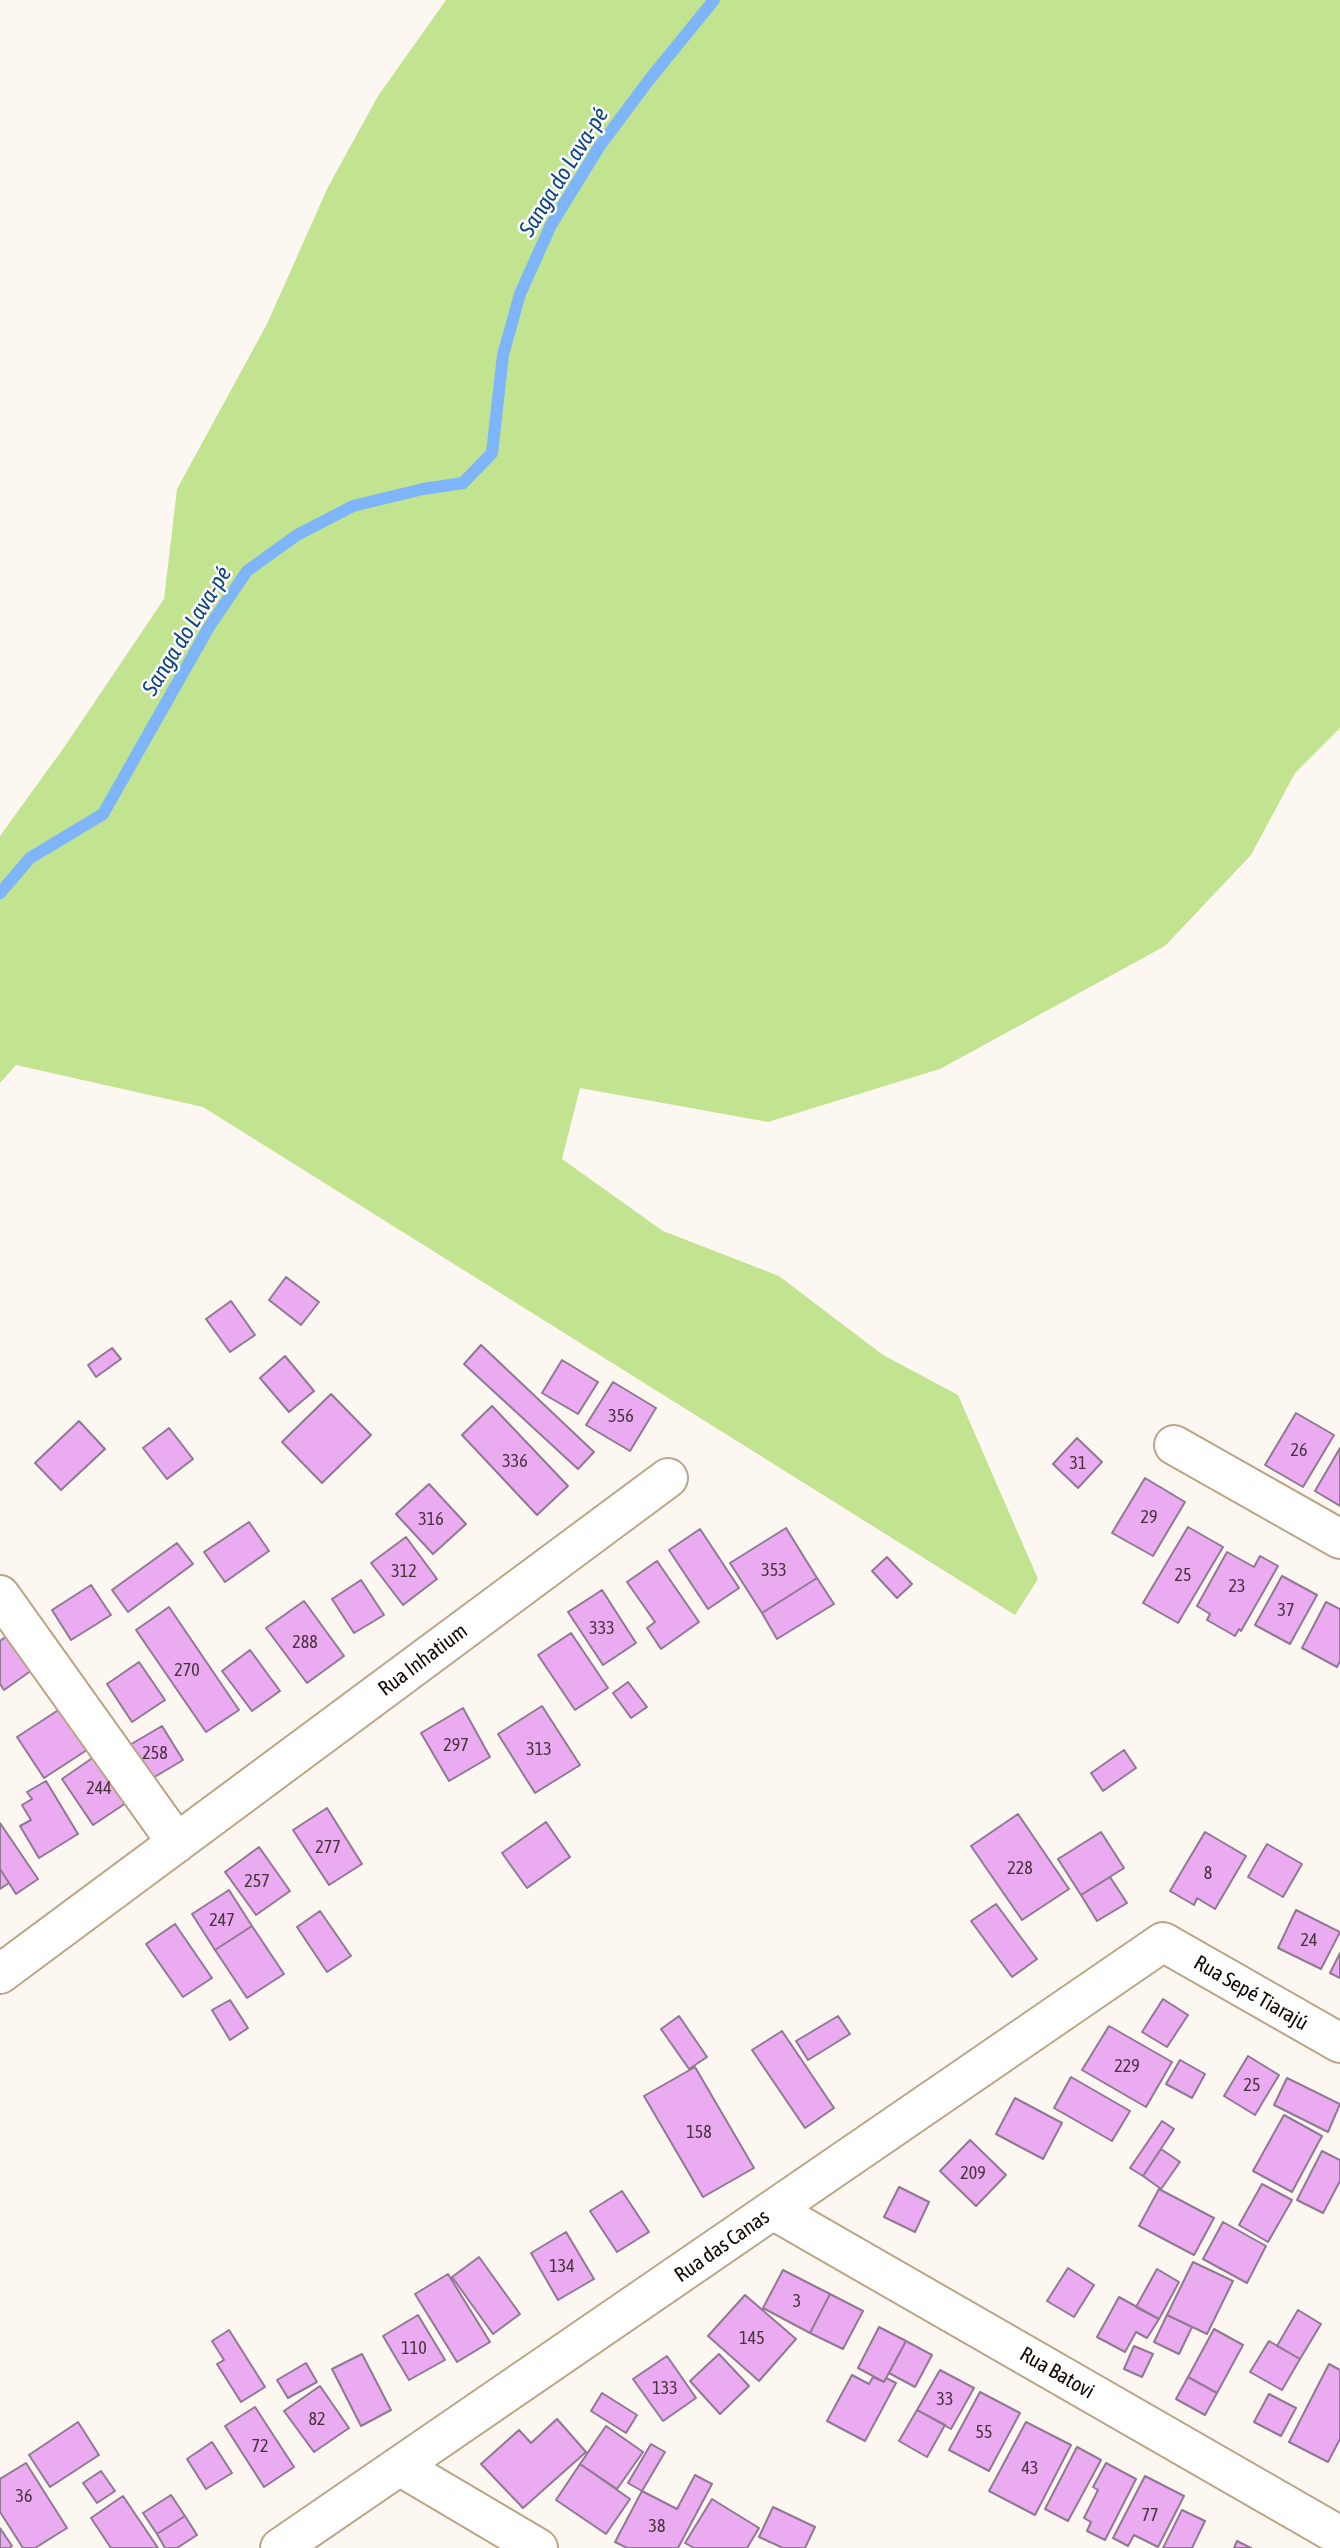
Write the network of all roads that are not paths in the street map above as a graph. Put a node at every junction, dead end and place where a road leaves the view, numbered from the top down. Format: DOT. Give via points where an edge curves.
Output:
graph roads {
  1 [pos="1174,1445"];
  2 [pos="668,1478"];
  3 [pos="1340,1539"];
  4 [pos="0,1595"];
  5 [pos="177,1843"];
  6 [pos="1163,1942"];
  7 [pos="0,1974"];
  8 [pos="1340,2043"];
  9 [pos="774,2210"];
  10 [pos="401,2467"];
  11 [pos="1340,2536"];
  12 [pos="301,2542"];
  13 [pos="538,2548"];
  1 -- 3 [label="street"];
  2 -- 5 [label="street, Rua Inhatium"];
  4 -- 5 [label="street"];
  5 -- 7 [label="street, Rua Inhatium"];
  6 -- 8 [label="street, Rua Sepé Tiarajú"];
  6 -- 9 [label="street, Rua das Canas"];
  9 -- 10 [label="street, Rua das Canas"];
  9 -- 11 [label="street, Rua Batovi"];
  10 -- 12 [label="street, Rua das Canas"];
  10 -- 13 [label="street"];
}
